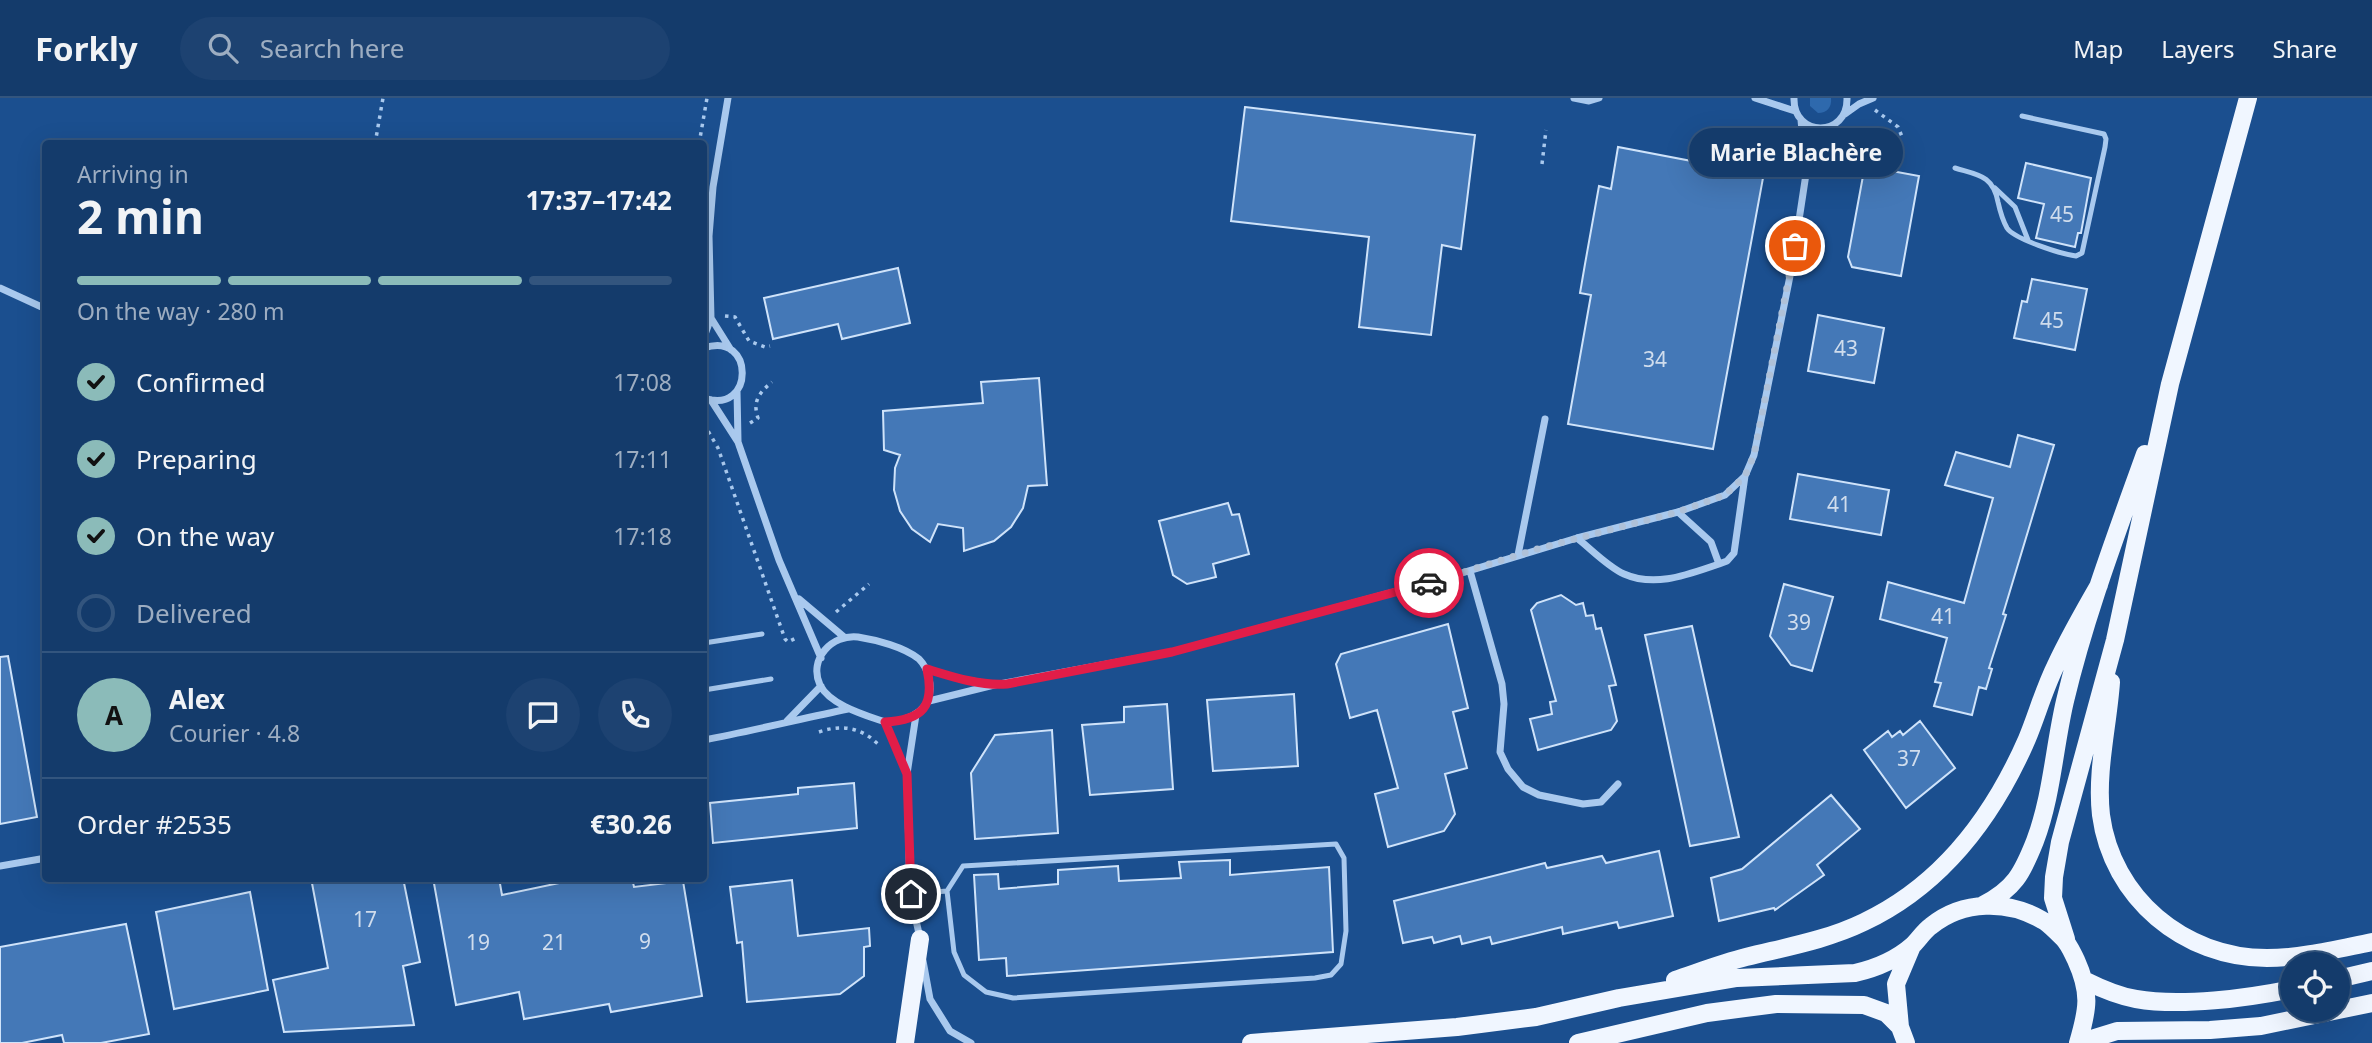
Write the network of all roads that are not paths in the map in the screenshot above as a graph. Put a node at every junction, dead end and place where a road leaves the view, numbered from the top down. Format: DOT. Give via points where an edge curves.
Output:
graph roads {
  1 [pos="728,98"];
  2 [pos="1574,98"];
  3 [pos="1599,98"];
  4 [pos="1755,98"];
  5 [pos="1794,98"];
  6 [pos="1847,98"];
  7 [pos="1873,98"];
  8 [pos="2248,98"];
  9 [pos="1795,111"];
  10 [pos="2022,116"];
  11 [pos="1842,117"];
  12 [pos="1801,120"];
  13 [pos="1832,125"];
  14 [pos="1955,168"];
  15 [pos="1806,174"];
  16 [pos="1994,188"];
  17 [pos="2029,240"];
  18 [pos="0,288"];
  19 [pos="42,307"];
  20 [pos="707,308"];
  21 [pos="710,314"];
  22 [pos="707,326"];
  23 [pos="707,347"];
  24 [pos="732,351"];
  25 [pos="2170,384"];
  26 [pos="737,391"];
  27 [pos="707,399"];
  28 [pos="1545,419"];
  29 [pos="738,442"];
  30 [pos="1745,476"];
  31 [pos="1678,512"];
  32 [pos="1577,538"];
  33 [pos="1518,555"];
  34 [pos="1719,564"];
  35 [pos="1470,571"];
  36 [pos="2099,584"];
  37 [pos="796,597"];
  38 [pos="762,634"];
  39 [pos="844,637"];
  40 [pos="2115,640"];
  41 [pos="707,643"];
  42 [pos="821,658"];
  43 [pos="927,669"];
  44 [pos="771,679"];
  45 [pos="994,685"];
  46 [pos="821,686"];
  47 [pos="707,690"];
  48 [pos="929,701"];
  49 [pos="848,709"];
  50 [pos="916,715"];
  51 [pos="786,721"];
  52 [pos="885,722"];
  53 [pos="707,739"];
  54 [pos="907,774"];
  55 [pos="1618,784"];
  56 [pos="42,859"];
  57 [pos="0,866"];
  58 [pos="947,891"];
  59 [pos="911,894"];
  60 [pos="1983,905"];
  61 [pos="920,939"];
  62 [pos="2067,942"];
  63 [pos="2372,942"];
  64 [pos="1912,946"];
  65 [pos="2372,971"];
  66 [pos="2350,976"];
  67 [pos="2086,981"];
  68 [pos="2280,991"];
  69 [pos="1619,998"];
  70 [pos="2372,1003"];
  71 [pos="1903,1035"];
  72 [pos="905,1043"];
  73 [pos="971,1043"];
  74 [pos="1251,1043"];
  75 [pos="1578,1043"];
  76 [pos="2078,1043"];
  1 -- 21 [label="street" via="712,199"];
  2 -- 3 [label="street" via="1589,102"];
  4 -- 9 [label="street"];
  5 -- 9 [label="street"];
  6 -- 11 [label="street"];
  7 -- 11 [label="street"];
  8 -- 25 [label="main road"];
  9 -- 12 [label="street"];
  10 -- 17 [label="lane" via="2099,131 2106,139 2082,253 2070,255"];
  11 -- 13 [label="street"];
  12 -- 13 [label="street" via="1812,127"];
  12 -- 15 [label="street"];
  13 -- 15 [label="street"];
  14 -- 16 [label="lane" via="1983,177"];
  15 -- 30 [label="street" via="1757,443"];
  16 -- 17 [label="lane" via="2015,206"];
  16 -- 17 [label="lane" via="2008,231"];
  18 -- 19 [label="street"];
  20 -- 21 [label="lane"];
  21 -- 22 [label="street"];
  21 -- 24 [label="street"];
  23 -- 24 [label="street" via="718,345"];
  24 -- 26 [label="street" via="743,368"];
  25 -- 36 [label="main road"];
  25 -- 40 [label="main road"];
  26 -- 27 [label="street" via="725,399"];
  26 -- 29 [label="street"];
  27 -- 29 [label="street"];
  28 -- 33 [label="street"];
  29 -- 37 [label="street"];
  30 -- 31 [label="street" via="1725,495"];
  30 -- 34 [label="street" via="1734,553"];
  31 -- 32 [label="street"];
  31 -- 34 [label="street" via="1711,542"];
  32 -- 33 [label="street"];
  32 -- 34 [label="street" via="1622,574 1642,580 1683,577"];
  33 -- 35 [label="street"];
  35 -- 45 [label="street" via="1172,652"];
  35 -- 55 [label="street" via="1502,684 1500,752 1508,769 1523,786 1539,794 1583,804 1601,802"];
  36 -- 60 [label="main road" via="2065,701 2052,781 2035,842 2014,884"];
  36 -- 69 [label="main road" via="2055,666 2027,739 1997,797 1967,843 1924,885 1863,923"];
  37 -- 39 [label="street"];
  37 -- 42 [label="street"];
  38 -- 41 [label="lane"];
  39 -- 42 [label="street" via="827,647"];
  39 -- 43 [label="street" via="904,651"];
  40 -- 62 [label="main road" via="2054,877 2053,898"];
  40 -- 63 [label="main road" via="2101,766 2101,817 2126,884 2145,908 2191,942 2238,957 2287,958"];
  42 -- 46 [label="street" via="817,670"];
  43 -- 45 [label="street"];
  43 -- 48 [label="street"];
  44 -- 47 [label="lane"];
  45 -- 48 [label="street"];
  46 -- 49 [label="street"];
  46 -- 51 [label="street"];
  48 -- 50 [label="street"];
  49 -- 51 [label="street"];
  49 -- 52 [label="street"];
  50 -- 52 [label="street"];
  50 -- 54 [label="street"];
  51 -- 53 [label="street"];
  52 -- 54 [label="street"];
  54 -- 59 [label="street"];
  56 -- 57 [label="street"];
  58 -- 58 [label="lane" via="954,952 964,975 986,992 1013,998 1331,975 1341,964 1346,931 1344,859 1336,844 963,866"];
  58 -- 59 [label="lane"];
  59 -- 61 [label="street"];
  60 -- 62 [label="main road" via="2015,907 2044,920"];
  60 -- 64 [label="main road" via="1943,918"];
  61 -- 72 [label="main road"];
  61 -- 73 [label="street" via="930,999 950,1031"];
  62 -- 67 [label="main road"];
  64 -- 69 [label="main road" via="1890,961 1855,973 1737,978"];
  64 -- 71 [label="main road" via="1896,984"];
  65 -- 66 [label="main road"];
  67 -- 68 [label="main road" via="2108,992 2164,1001 2215,1000"];
  67 -- 76 [label="main road" via="2087,1013"];
  69 -- 74 [label="main road" via="1536,1017 1457,1027"];
  70 -- 76 [label="main road" via="2261,1026 2117,1031"];
  71 -- 75 [label="main road" via="1886,1013 1864,1005 1776,1004 1707,1013"];
}
